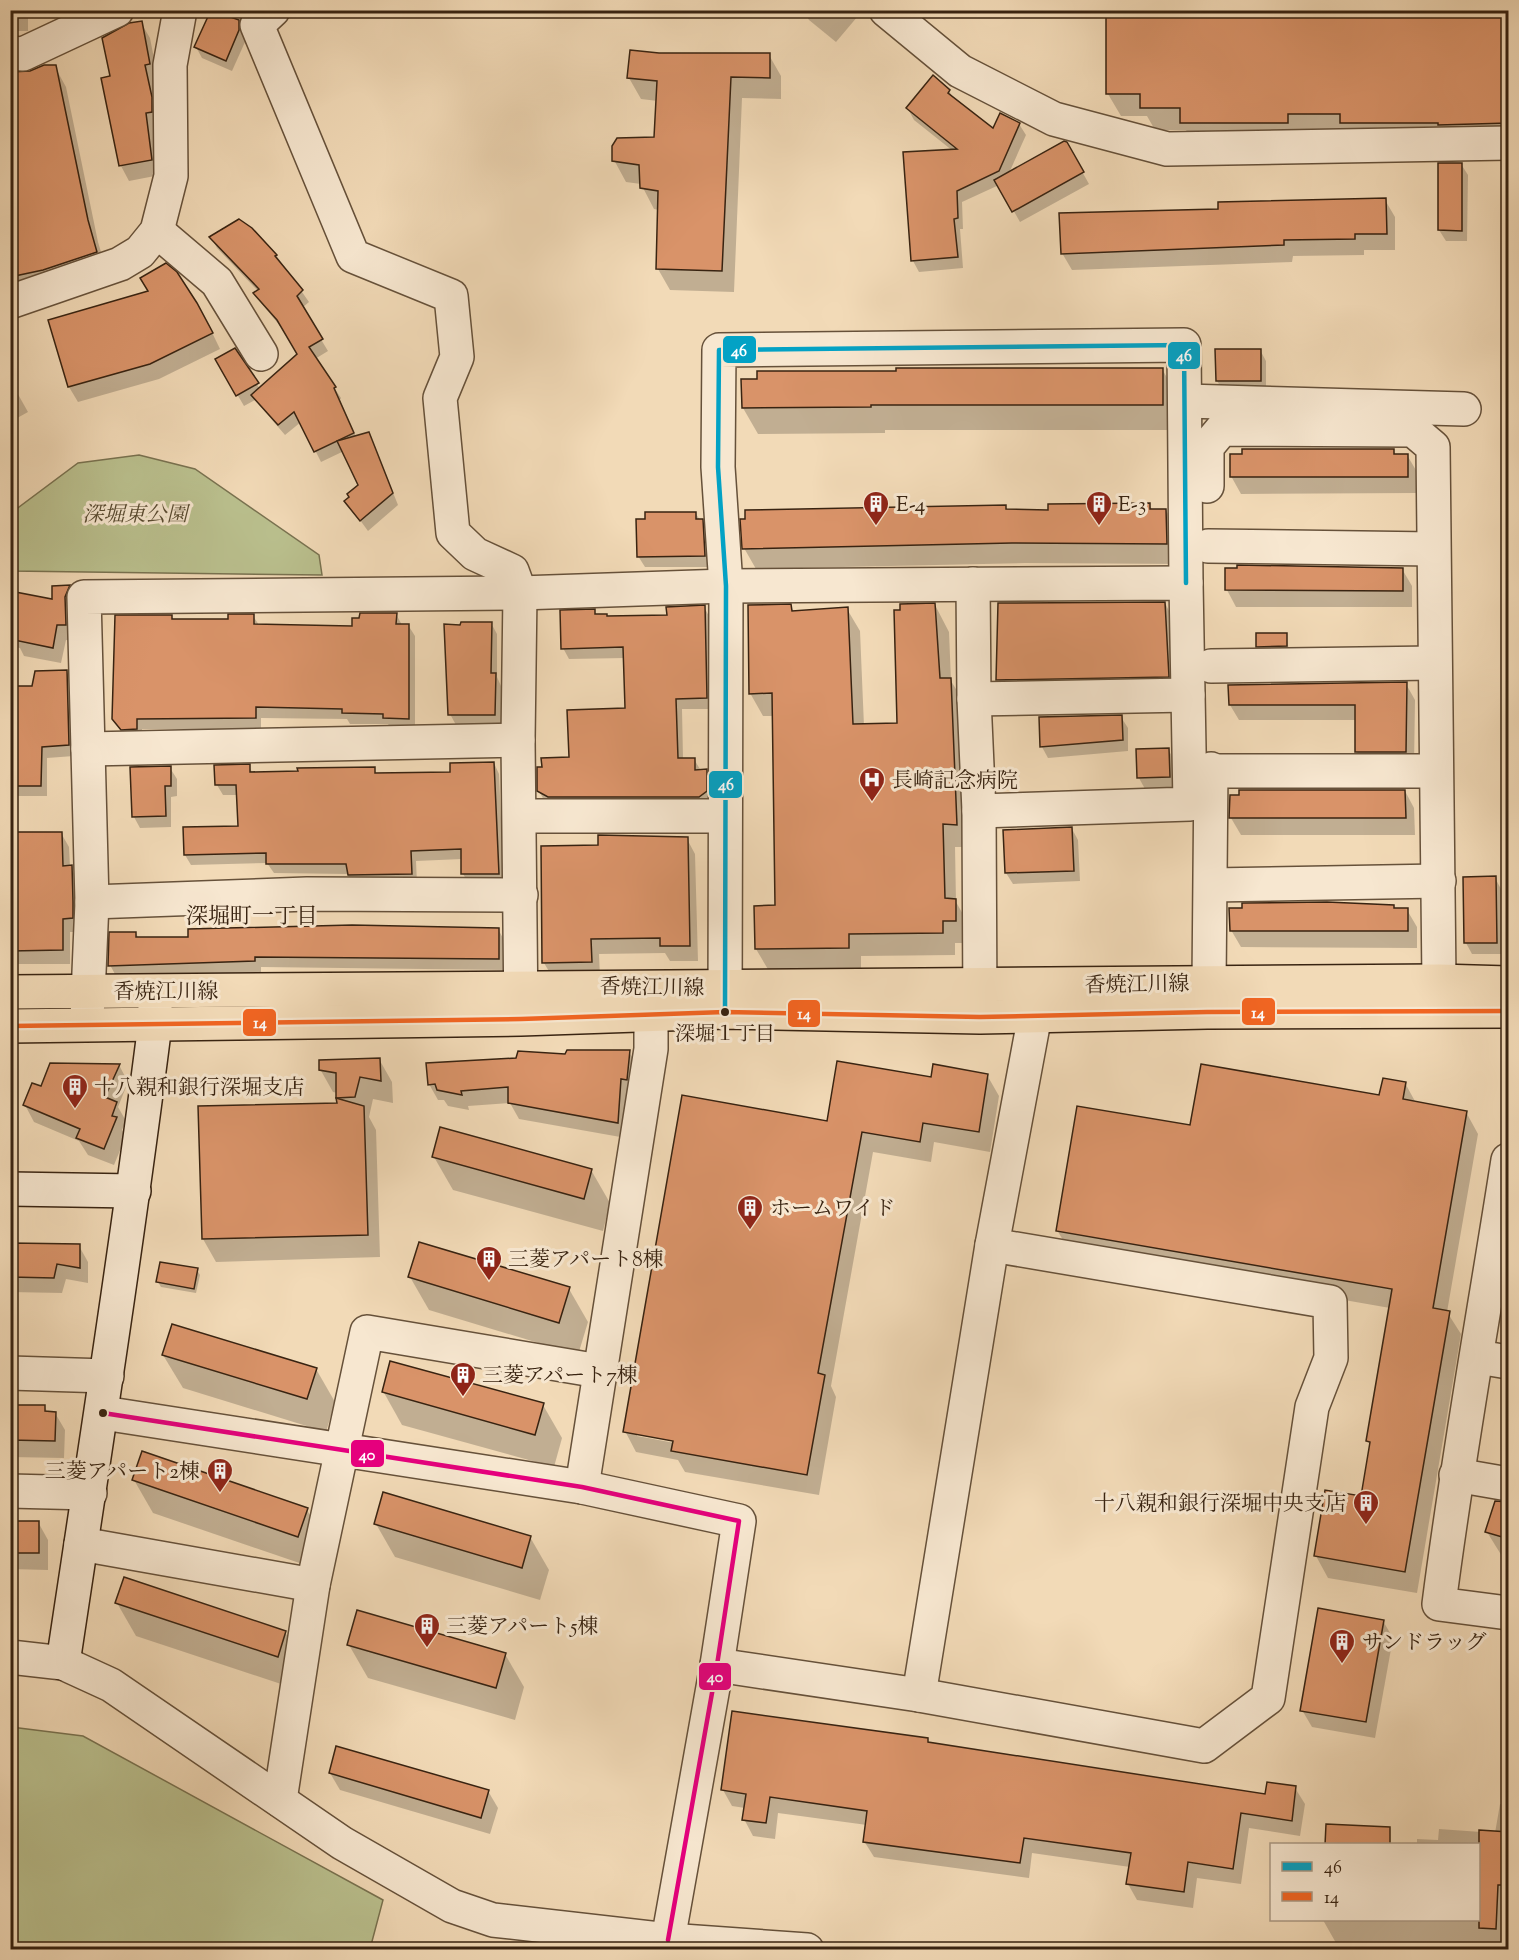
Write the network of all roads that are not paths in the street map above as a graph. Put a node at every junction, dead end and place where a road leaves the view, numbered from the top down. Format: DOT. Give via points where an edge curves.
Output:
graph roads {
  1 [pos="117,10"];
  2 [pos="180,10"];
  3 [pos="273,10"];
  4 [pos="886,10"];
  5 [pos="10,53"];
  6 [pos="1509,143"];
  7 [pos="157,231"];
  8 [pos="10,302"];
  9 [pos="261,354"];
  10 [pos="1186,401"];
  11 [pos="1464,409"];
  12 [pos="1208,546"];
  13 [pos="1433,549"];
  14 [pos="1186,583"];
  15 [pos="973,584"];
  16 [pos="726,586"];
  17 [pos="520,593"];
  18 [pos="1434,663"];
  19 [pos="1211,666"];
  20 [pos="1188,695"];
  21 [pos="974,699"];
  22 [pos="518,740"];
  23 [pos="88,749"];
  24 [pos="1211,771"];
  25 [pos="1436,771"];
  26 [pos="979,811"];
  27 [pos="520,816"];
  28 [pos="724,816"];
  29 [pos="1439,881"];
  30 [pos="1211,885"];
  31 [pos="520,895"];
  32 [pos="92,902"];
  33 [pos="1439,981"];
  34 [pos="1209,983"];
  35 [pos="1509,983"];
  36 [pos="978,985"];
  37 [pos="520,987"];
  38 [pos="10,992"];
  39 [pos="86,992"];
  40 [pos="154,992"];
  41 [pos="726,1000"];
  42 [pos="1509,1011"];
  43 [pos="651,1015"];
  44 [pos="1035,1015"];
  45 [pos="980,1017"];
  46 [pos="521,1019"];
  47 [pos="87,1024"];
  48 [pos="155,1024"];
  49 [pos="10,1026"];
  50 [pos="1509,1160"];
  51 [pos="10,1189"];
  52 [pos="134,1191"];
  53 [pos="992,1245"];
  54 [pos="1493,1360"];
  55 [pos="599,1371"];
  56 [pos="10,1374"];
  57 [pos="107,1376"];
  58 [pos="103,1413"];
  59 [pos="343,1451"];
  60 [pos="1455,1475"];
  61 [pos="1509,1484"];
  62 [pos="582,1487"];
  63 [pos="10,1491"];
  64 [pos="90,1493"];
  65 [pos="81,1544"];
  66 [pos="313,1585"];
  67 [pos="1509,1613"];
  68 [pos="10,1657"];
  69 [pos="63,1663"];
  70 [pos="717,1665"];
  71 [pos="919,1695"];
  72 [pos="280,1800"];
  73 [pos="668,1940"];
  74 [pos="807,1950"];
  1 -- 5 [label="street" via="22,54"];
  2 -- 7 [label="street" via="170,65 171,176"];
  3 -- 17 [label="street" via="257,25 353,256 451,297 457,357 441,398 453,533 475,554 512,571"];
  4 -- 6 [label="street" via="960,71 1054,119 1167,149"];
  7 -- 8 [label="street" via="140,252 120,264"];
  7 -- 9 [label="street" via="217,282"];
  10 -- 11 [label="street"];
  10 -- 14 [label="street"];
  10 -- 16 [label="street" via="1184,345 719,350 717,467"];
  12 -- 13 [label="street"];
  12 -- 13 [label="street" via="1207,447 1222,429 1413,430 1433,447"];
  12 -- 19 [label="street"];
  13 -- 18 [label="street"];
  14 -- 15 [label="street"];
  14 -- 20 [label="street"];
  15 -- 16 [label="street"];
  15 -- 21 [label="street"];
  16 -- 17 [label="street"];
  16 -- 28 [label="street"];
  17 -- 22 [label="street"];
  17 -- 23 [label="street" via="84,597"];
  18 -- 19 [label="street"];
  18 -- 25 [label="street"];
  19 -- 24 [label="street"];
  20 -- 21 [label="street"];
  20 -- 26 [label="street" via="1190,804"];
  21 -- 26 [label="street"];
  22 -- 23 [label="street"];
  22 -- 27 [label="street"];
  23 -- 32 [label="street"];
  24 -- 25 [label="street"];
  24 -- 30 [label="street"];
  25 -- 29 [label="street"];
  26 -- 36 [label="street"];
  27 -- 28 [label="street"];
  27 -- 31 [label="street"];
  28 -- 41 [label="street"];
  29 -- 30 [label="street"];
  29 -- 33 [label="street"];
  30 -- 34 [label="street"];
  31 -- 32 [label="street" via="307,894"];
  31 -- 37 [label="street"];
  32 -- 39 [label="street"];
  33 -- 34 [label="main road, 香焼江川線"];
  33 -- 35 [label="main road, 香焼江川線"];
  34 -- 36 [label="main road, 香焼江川線"];
  36 -- 41 [label="main road, 香焼江川線"];
  36 -- 45 [label="street"];
  37 -- 40 [label="main road, 香焼江川線"];
  37 -- 41 [label="main road, 香焼江川線"];
  37 -- 46 [label="street"];
  38 -- 39 [label="main road, 香焼江川線"];
  39 -- 40 [label="main road, 香焼江川線"];
  39 -- 47 [label="street"];
  40 -- 48 [label="street"];
  41 -- 43 [label="main road, 香焼江川線"];
  41 -- 45 [label="main road, 香焼江川線"];
  42 -- 44 [label="main road, 香焼江川線"];
  43 -- 46 [label="main road, 香焼江川線"];
  43 -- 55 [label="street" via="651,1049"];
  44 -- 45 [label="main road, 香焼江川線"];
  44 -- 53 [label="street"];
  46 -- 48 [label="main road, 香焼江川線"];
  47 -- 48 [label="main road, 香焼江川線"];
  47 -- 49 [label="main road, 香焼江川線"];
  48 -- 52 [label="street"];
  50 -- 54 [label="street"];
  51 -- 52 [label="street"];
  52 -- 57 [label="street"];
  53 -- 71 [label="street"];
  53 -- 71 [label="street" via="1330,1302 1331,1358 1312,1407 1268,1698 1204,1746"];
  54 -- 60 [label="street"];
  55 -- 59 [label="street" via="367,1332"];
  55 -- 62 [label="street"];
  56 -- 57 [label="street"];
  57 -- 58 [label="street"];
  58 -- 59 [label="street"];
  58 -- 64 [label="street"];
  59 -- 62 [label="street"];
  59 -- 66 [label="street"];
  60 -- 61 [label="street"];
  60 -- 67 [label="street" via="1439,1604"];
  62 -- 70 [label="street" via="739,1521"];
  63 -- 64 [label="street"];
  64 -- 65 [label="street"];
  65 -- 66 [label="street"];
  65 -- 69 [label="street"];
  66 -- 72 [label="street"];
  68 -- 69 [label="street"];
  69 -- 72 [label="street" via="111,1685"];
  70 -- 71 [label="street"];
  70 -- 73 [label="street"];
  72 -- 73 [label="street" via="342,1843 452,1906 494,1920"];
  73 -- 74 [label="street"];
}
